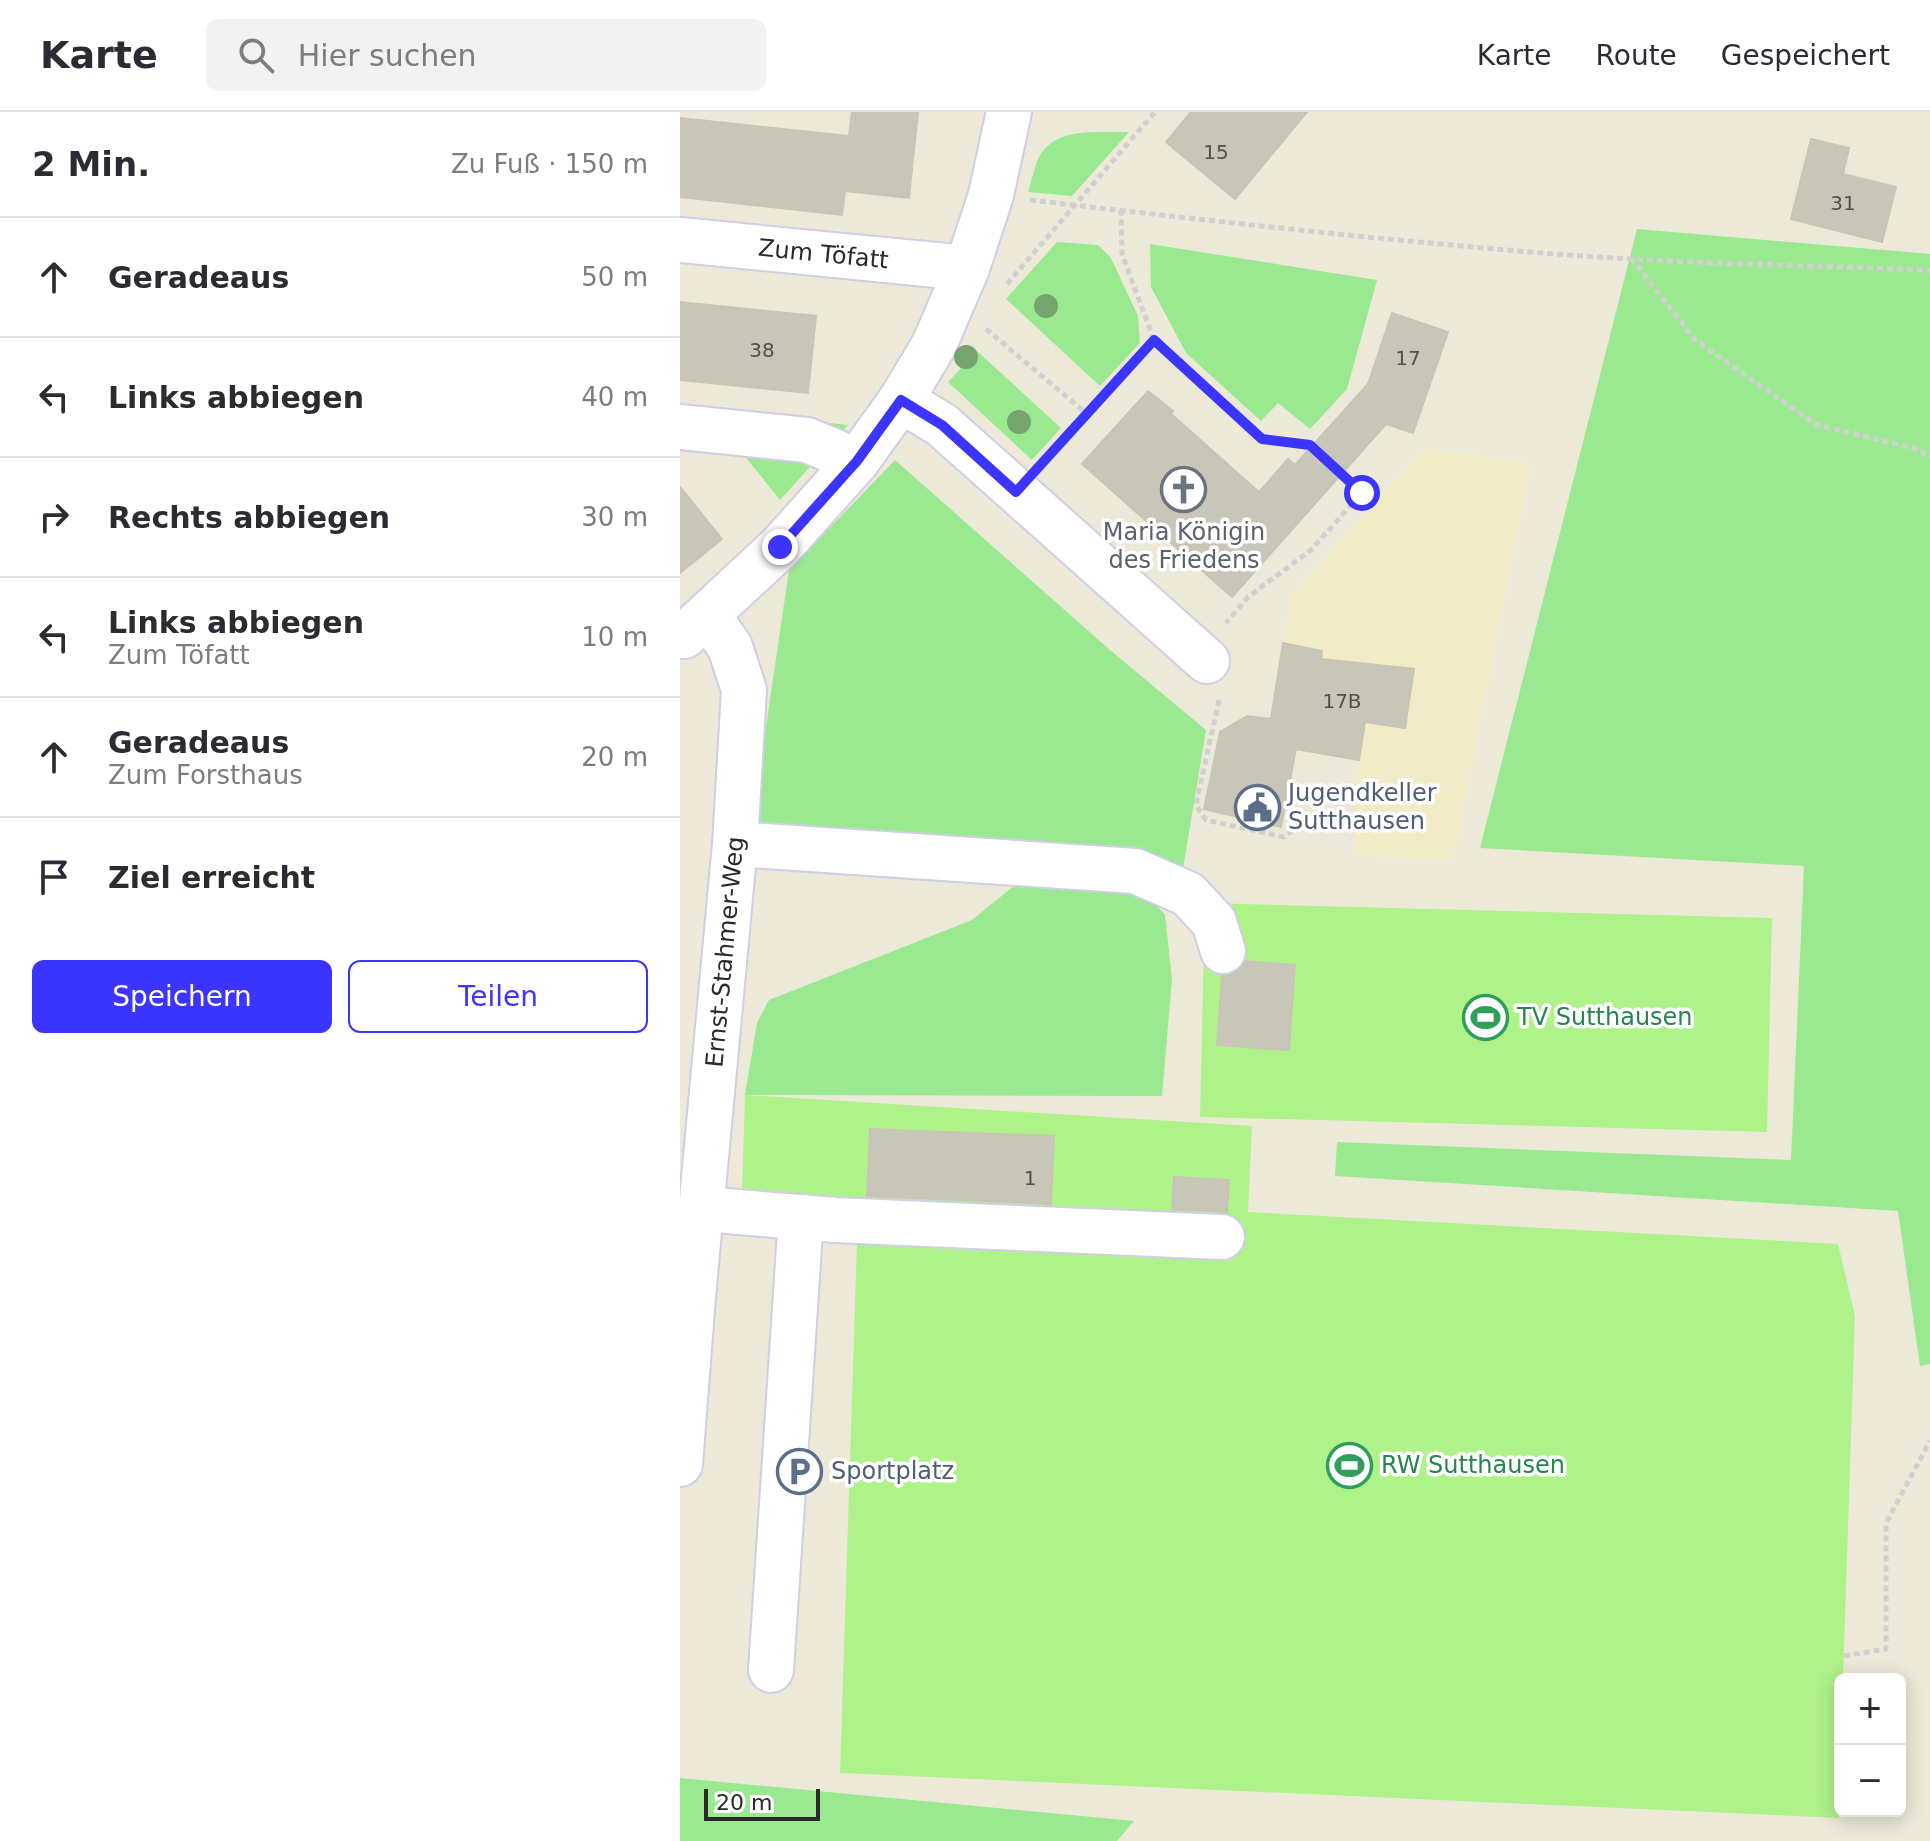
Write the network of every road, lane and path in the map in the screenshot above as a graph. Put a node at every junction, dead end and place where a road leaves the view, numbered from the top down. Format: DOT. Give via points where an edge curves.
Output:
graph roads {
  1 [pos="1009,112"];
  2 [pos="1155,112"];
  3 [pos="991,195"];
  4 [pos="1074,205"];
  5 [pos="1121,211"];
  6 [pos="680,240"];
  7 [pos="1631,258"];
  8 [pos="967,268"];
  9 [pos="1930,270"];
  10 [pos="1005,286"];
  11 [pos="999,340"];
  12 [pos="1154,340"];
  13 [pos="901,400"];
  14 [pos="1086,413"];
  15 [pos="680,427"];
  16 [pos="1930,457"];
  17 [pos="857,461"];
  18 [pos="1016,492"];
  19 [pos="1226,623"];
  20 [pos="1207,661"];
  21 [pos="1298,826"];
  22 [pos="735,844"];
  23 [pos="1223,951"];
  24 [pos="702,1209"];
  25 [pos="801,1217"];
  26 [pos="1222,1237"];
  27 [pos="687,1296"];
  28 [pos="1930,1441"];
  29 [pos="680,1452"];
  30 [pos="680,1464"];
  31 [pos="1844,1656"];
  32 [pos="771,1670"];
  1 -- 3 [label="street"];
  2 -- 4 [label="path"];
  3 -- 4 [label="path"];
  3 -- 8 [label="street"];
  4 -- 5 [label="path"];
  4 -- 10 [label="path"];
  5 -- 7 [label="path"];
  5 -- 12 [label="path" via="1122,254"];
  6 -- 8 [label="street, Zum Töfatt"];
  7 -- 9 [label="path"];
  7 -- 16 [label="path" via="1696,341 1817,425 1917,449"];
  8 -- 13 [label="street" via="934,345"];
  11 -- 14 [label="path"];
  12 -- 14 [label="path"];
  12 -- 19 [label="path" via="1262,439 1310,445 1362,493 1311,550 1248,597"];
  13 -- 17 [label="street"];
  13 -- 18 [label="street" via="942,425"];
  14 -- 18 [label="path"];
  15 -- 17 [label="street" via="807,440"];
  17 -- 22 [label="street, Ernst-Stahmer-Weg" via="780,547 696,626 730,647 744,690"];
  18 -- 20 [label="street"];
  20 -- 21 [label="path" via="1220,694 1196,805 1206,820 1284,837"];
  22 -- 23 [label="street" via="1135,871 1188,894 1214,922"];
  22 -- 24 [label="street, Ernst-Stahmer-Weg"];
  24 -- 25 [label="street"];
  24 -- 27 [label="street, Ernst-Stahmer-Weg"];
  25 -- 26 [label="street"];
  25 -- 32 [label="street"];
  27 -- 29 [label="street, Ernst-Stahmer-Weg"];
  28 -- 31 [label="path" via="1886,1523 1886,1649"];
  29 -- 30 [label="street, Ernst-Stahmer-Weg"];
}
